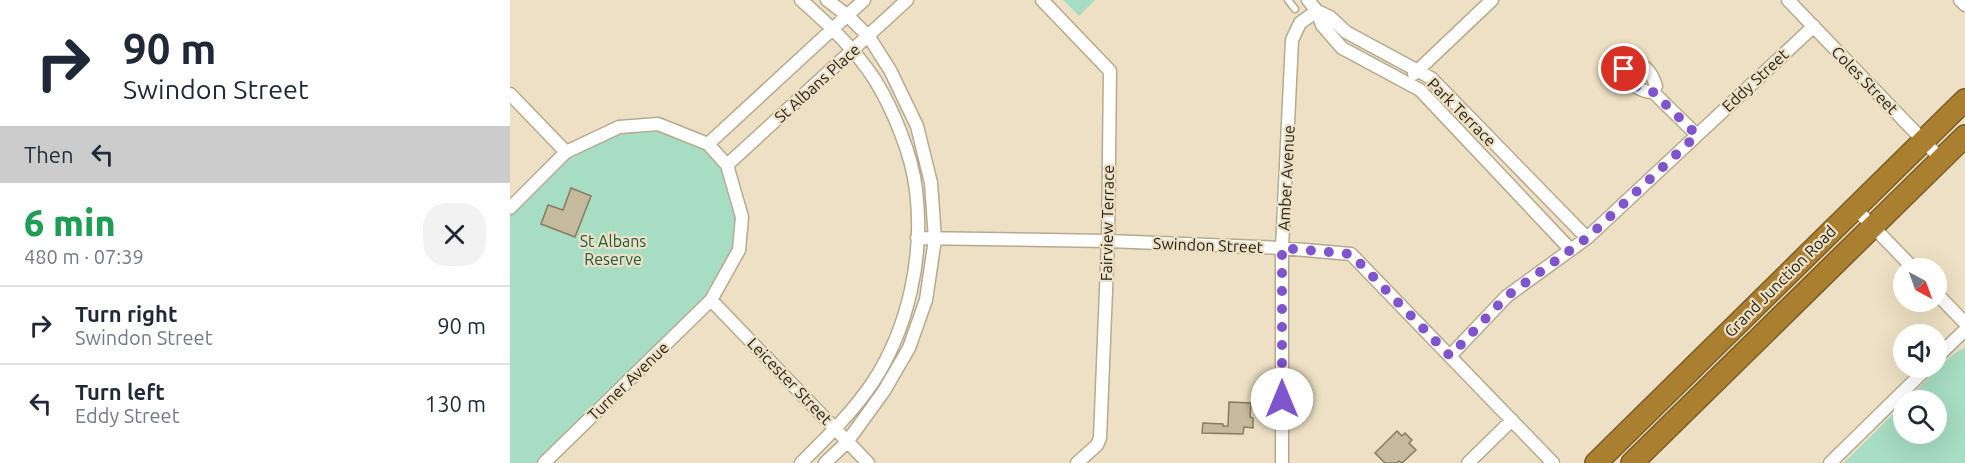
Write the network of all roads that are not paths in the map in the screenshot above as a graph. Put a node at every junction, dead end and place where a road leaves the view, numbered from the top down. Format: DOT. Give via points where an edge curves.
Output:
graph roads {
  1 [pos="801,0"];
  2 [pos="827,0"];
  3 [pos="864,0"];
  4 [pos="907,0"];
  5 [pos="1042,0"];
  6 [pos="1288,0"];
  7 [pos="1308,0"];
  8 [pos="1492,0"];
  9 [pos="1788,0"];
  10 [pos="1960,0"];
  11 [pos="1965,5"];
  12 [pos="1295,9"];
  13 [pos="1317,11"];
  14 [pos="848,16"];
  15 [pos="1814,26"];
  16 [pos="834,29"];
  17 [pos="868,37"];
  18 [pos="852,50"];
  19 [pos="1417,70"];
  20 [pos="1408,83"];
  21 [pos="1653,92"];
  22 [pos="510,94"];
  23 [pos="1965,100"];
  24 [pos="1697,135"];
  25 [pos="1965,136"];
  26 [pos="1923,141"];
  27 [pos="708,144"];
  28 [pos="566,152"];
  29 [pos="1941,159"];
  30 [pos="727,165"];
  31 [pos="510,208"];
  32 [pos="1855,208"];
  33 [pos="1873,226"];
  34 [pos="917,238"];
  35 [pos="1587,238"];
  36 [pos="935,239"];
  37 [pos="1108,241"];
  38 [pos="1282,248"];
  39 [pos="1570,249"];
  40 [pos="1903,258"];
  41 [pos="711,300"];
  42 [pos="1947,304"];
  43 [pos="1965,323"];
  44 [pos="1965,330"];
  45 [pos="1947,347"];
  46 [pos="1450,356"];
  47 [pos="1917,378"];
  48 [pos="1512,420"];
  49 [pos="836,428"];
  50 [pos="847,442"];
  51 [pos="544,463"];
  52 [pos="801,463"];
  53 [pos="825,463"];
  54 [pos="868,463"];
  55 [pos="1077,463"];
  56 [pos="1282,463"];
  57 [pos="1468,463"];
  58 [pos="1553,463"];
  59 [pos="1596,463"];
  60 [pos="1632,463"];
  61 [pos="1830,463"];
  1 -- 16 [label="street"];
  2 -- 14 [label="street"];
  3 -- 14 [label="street, St Albans Place"];
  4 -- 17 [label="street, St Albans Place"];
  5 -- 37 [label="street, Fairview Terrace" via="1110,71"];
  6 -- 12 [label="lane"];
  7 -- 13 [label="street, Park Terrace"];
  8 -- 19 [label="street"];
  9 -- 15 [label="street, Coles Street"];
  10 -- 11 [label="street"];
  13 -- 19 [label="street, Park Terrace" via="1346,32"];
  13 -- 20 [label="street, Park Terrace" via="1322,26 1342,48"];
  13 -- 38 [label="street, Amber Avenue" via="1300,23 1292,39"];
  14 -- 16 [label="street, St Albans Place"];
  14 -- 17 [label="street"];
  15 -- 24 [label="street, Eddy Street"];
  15 -- 26 [label="street, Coles Street"];
  16 -- 18 [label="street"];
  16 -- 27 [label="street, St Albans Place"];
  17 -- 18 [label="street, St Albans Place"];
  17 -- 36 [label="street" via="890,70 918,126 931,183"];
  18 -- 30 [label="street, St Albans Place"];
  18 -- 34 [label="street" via="875,80 901,132 916,189"];
  19 -- 20 [label="street"];
  19 -- 35 [label="street, Park Terrace" via="1431,78"];
  20 -- 39 [label="street, Park Terrace" via="1420,90"];
  21 -- 24 [label="street"];
  22 -- 28 [label="street"];
  23 -- 26 [label="highway, Grand Junction Road"];
  24 -- 35 [label="street, Eddy Street"];
  25 -- 29 [label="highway, Grand Junction Road"];
  26 -- 29 [label="street, Coles Street"];
  26 -- 32 [label="highway, Grand Junction Road"];
  27 -- 28 [label="street" via="658,124 620,127"];
  27 -- 30 [label="street"];
  28 -- 31 [label="street"];
  29 -- 33 [label="highway, Grand Junction Road"];
  30 -- 41 [label="street, Turner Avenue" via="742,217 739,250"];
  32 -- 33 [label="street"];
  32 -- 59 [label="highway, Grand Junction Road"];
  33 -- 40 [label="street"];
  33 -- 60 [label="highway, Grand Junction Road"];
  34 -- 36 [label="street, Swindon Street"];
  34 -- 49 [label="street" via="911,296 895,343 873,382"];
  35 -- 39 [label="street, Eddy Street"];
  36 -- 37 [label="street, Swindon Street"];
  36 -- 50 [label="street" via="926,300 909,348"];
  37 -- 38 [label="street, Swindon Street"];
  37 -- 55 [label="street, Fairview Terrace" via="1100,438"];
  38 -- 46 [label="street, Swindon Street" via="1351,254"];
  38 -- 56 [label="street, Amber Avenue"];
  39 -- 46 [label="street, Eddy Street" via="1507,296"];
  41 -- 49 [label="street, Leicester Street"];
  41 -- 51 [label="street, Turner Avenue"];
  42 -- 43 [label="street"];
  44 -- 45 [label="street"];
  46 -- 48 [label="street, Swindon Street"];
  47 -- 61 [label="street"];
  48 -- 57 [label="street"];
  48 -- 58 [label="street, Swindon Street"];
  49 -- 50 [label="street, Leicester Street"];
  49 -- 52 [label="street"];
  50 -- 53 [label="street"];
  50 -- 54 [label="street, Leicester Street"];
}
